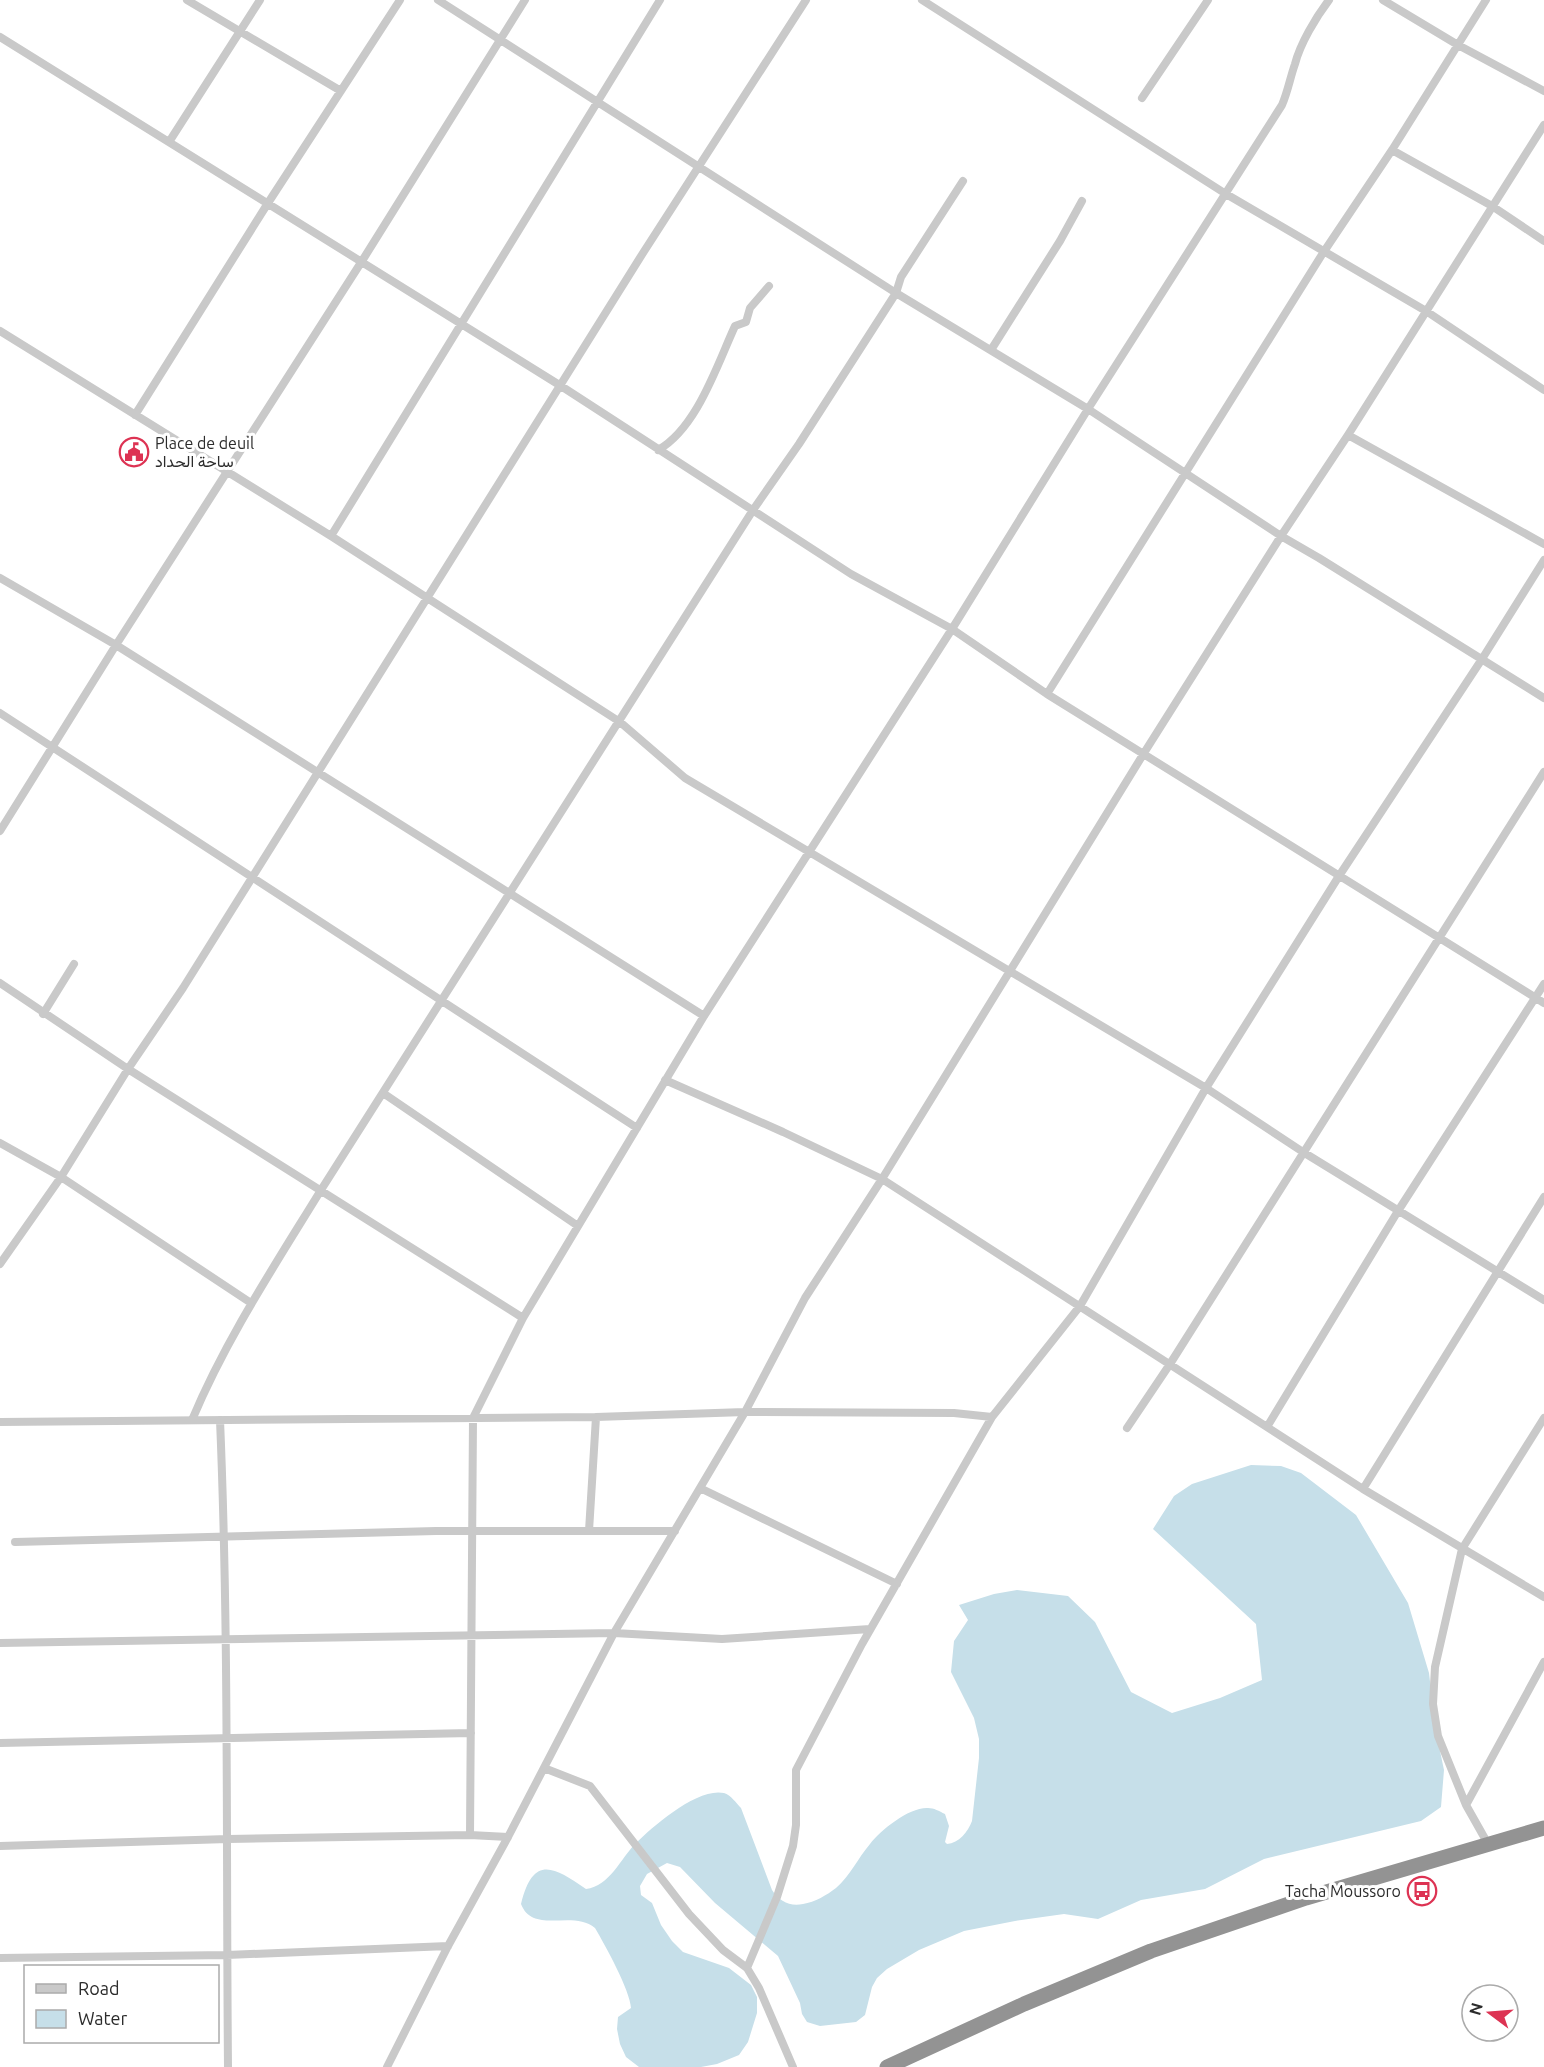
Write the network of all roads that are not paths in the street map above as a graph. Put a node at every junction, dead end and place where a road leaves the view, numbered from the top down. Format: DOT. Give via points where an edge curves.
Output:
graph roads {
  1 [pos="187,0"];
  2 [pos="260,0"];
  3 [pos="400,0"];
  4 [pos="438,0"];
  5 [pos="525,0"];
  6 [pos="660,0"];
  7 [pos="806,0"];
  8 [pos="922,0"];
  9 [pos="1208,0"];
  10 [pos="1329,0"];
  11 [pos="1383,0"];
  12 [pos="1486,0"];
  13 [pos="240,31"];
  14 [pos="0,37"];
  15 [pos="499,40"];
  16 [pos="1458,45"];
  17 [pos="341,91"];
  18 [pos="1544,91"];
  19 [pos="1142,98"];
  20 [pos="597,102"];
  21 [pos="1544,125"];
  22 [pos="170,142"];
  23 [pos="1392,150"];
  24 [pos="700,167"];
  25 [pos="963,181"];
  26 [pos="1226,194"];
  27 [pos="1082,201"];
  28 [pos="268,203"];
  29 [pos="1492,206"];
  30 [pos="1544,241"];
  31 [pos="1323,253"];
  32 [pos="362,261"];
  33 [pos="769,286"];
  34 [pos="896,293"];
  35 [pos="1426,311"];
  36 [pos="461,323"];
  37 [pos="0,332"];
  38 [pos="991,350"];
  39 [pos="561,386"];
  40 [pos="1544,390"];
  41 [pos="1088,409"];
  42 [pos="135,415"];
  43 [pos="1348,435"];
  44 [pos="658,450"];
  45 [pos="228,472"];
  46 [pos="1185,473"];
  47 [pos="753,510"];
  48 [pos="331,536"];
  49 [pos="1281,536"];
  50 [pos="1544,544"];
  51 [pos="1544,560"];
  52 [pos="0,578"];
  53 [pos="428,598"];
  54 [pos="952,629"];
  55 [pos="116,645"];
  56 [pos="1482,659"];
  57 [pos="1047,694"];
  58 [pos="1544,698"];
  59 [pos="0,713"];
  60 [pos="620,722"];
  61 [pos="53,747"];
  62 [pos="1144,753"];
  63 [pos="1544,772"];
  64 [pos="318,773"];
  65 [pos="0,831"];
  66 [pos="809,852"];
  67 [pos="1339,876"];
  68 [pos="252,878"];
  69 [pos="510,895"];
  70 [pos="1439,937"];
  71 [pos="74,964"];
  72 [pos="1010,971"];
  73 [pos="0,983"];
  74 [pos="1544,984"];
  75 [pos="1535,997"];
  76 [pos="442,1001"];
  77 [pos="1544,1003"];
  78 [pos="43,1014"];
  79 [pos="704,1016"];
  80 [pos="128,1069"];
  81 [pos="665,1080"];
  82 [pos="1206,1088"];
  83 [pos="383,1093"];
  84 [pos="637,1128"];
  85 [pos="0,1143"];
  86 [pos="1303,1152"];
  87 [pos="61,1178"];
  88 [pos="882,1179"];
  89 [pos="321,1190"];
  90 [pos="1544,1197"];
  91 [pos="1398,1211"];
  92 [pos="578,1226"];
  93 [pos="0,1264"];
  94 [pos="1498,1271"];
  95 [pos="1544,1300"];
  96 [pos="251,1303"];
  97 [pos="1080,1306"];
  98 [pos="523,1318"];
  99 [pos="1170,1364"];
  100 [pos="745,1412"];
  101 [pos="596,1417"];
  102 [pos="992,1417"];
  103 [pos="473,1418"];
  104 [pos="1544,1418"];
  105 [pos="192,1420"];
  106 [pos="220,1420"];
  107 [pos="0,1422"];
  108 [pos="1267,1427"];
  109 [pos="1127,1428"];
  110 [pos="700,1488"];
  111 [pos="1363,1489"];
  112 [pos="471,1531"];
  113 [pos="589,1531"];
  114 [pos="675,1531"];
  115 [pos="223,1537"];
  116 [pos="15,1542"];
  117 [pos="1462,1549"];
  118 [pos="897,1584"];
  119 [pos="1544,1597"];
  120 [pos="870,1629"];
  121 [pos="614,1633"];
  122 [pos="471,1635"];
  123 [pos="225,1638"];
  124 [pos="0,1643"];
  125 [pos="1544,1662"];
  126 [pos="471,1732"];
  127 [pos="226,1738"];
  128 [pos="0,1743"];
  129 [pos="544,1768"];
  130 [pos="1466,1805"];
  131 [pos="1539,1831"];
  132 [pos="470,1835"];
  133 [pos="508,1837"];
  134 [pos="228,1839"];
  135 [pos="1488,1844"];
  136 [pos="0,1846"];
  137 [pos="448,1946"];
  138 [pos="227,1955"];
  139 [pos="0,1958"];
  140 [pos="747,1968"];
  141 [pos="228,2067"];
  142 [pos="387,2067"];
  143 [pos="793,2067"];
  144 [pos="887,2067"];
  1 -- 13 [label="street"];
  2 -- 13 [label="street"];
  3 -- 17 [label="street"];
  4 -- 15 [label="street"];
  5 -- 15 [label="street"];
  6 -- 20 [label="street"];
  7 -- 24 [label="street"];
  8 -- 26 [label="street"];
  9 -- 19 [label="street"];
  10 -- 26 [label="street" via="1300,51 1282,105"];
  11 -- 16 [label="street"];
  12 -- 16 [label="street"];
  13 -- 17 [label="street"];
  13 -- 22 [label="street"];
  14 -- 22 [label="street"];
  15 -- 20 [label="street"];
  15 -- 32 [label="street"];
  16 -- 18 [label="street"];
  16 -- 23 [label="street"];
  17 -- 28 [label="street"];
  20 -- 24 [label="street"];
  20 -- 36 [label="street"];
  21 -- 29 [label="street"];
  22 -- 28 [label="street"];
  23 -- 29 [label="street"];
  23 -- 31 [label="street"];
  24 -- 34 [label="street"];
  24 -- 39 [label="street"];
  25 -- 34 [label="street" via="901,278"];
  26 -- 31 [label="street"];
  26 -- 41 [label="street"];
  27 -- 38 [label="street"];
  28 -- 32 [label="street"];
  28 -- 42 [label="street"];
  29 -- 30 [label="street"];
  29 -- 35 [label="street"];
  31 -- 35 [label="street"];
  31 -- 46 [label="street"];
  32 -- 36 [label="street"];
  32 -- 45 [label="street"];
  33 -- 44 [label="street" via="750,308 746,322 735,326 700,401 679,435"];
  34 -- 38 [label="street"];
  34 -- 47 [label="street"];
  35 -- 40 [label="street"];
  35 -- 43 [label="street"];
  36 -- 39 [label="street"];
  36 -- 48 [label="street"];
  37 -- 42 [label="street"];
  38 -- 41 [label="street"];
  39 -- 44 [label="street"];
  39 -- 53 [label="street"];
  41 -- 46 [label="street"];
  41 -- 54 [label="street"];
  42 -- 45 [label="street"];
  43 -- 49 [label="street"];
  43 -- 50 [label="street"];
  44 -- 47 [label="street"];
  45 -- 48 [label="street"];
  45 -- 55 [label="street"];
  46 -- 49 [label="street"];
  46 -- 57 [label="street"];
  47 -- 54 [label="street" via="851,574"];
  47 -- 60 [label="street"];
  48 -- 53 [label="street"];
  49 -- 56 [label="street"];
  49 -- 62 [label="street"];
  51 -- 56 [label="street"];
  52 -- 55 [label="street"];
  53 -- 60 [label="street"];
  53 -- 64 [label="street"];
  54 -- 57 [label="street"];
  54 -- 66 [label="street"];
  55 -- 61 [label="street"];
  55 -- 64 [label="street"];
  56 -- 58 [label="street"];
  56 -- 67 [label="street"];
  57 -- 62 [label="street"];
  59 -- 61 [label="street"];
  60 -- 66 [label="street" via="685,778"];
  60 -- 69 [label="street"];
  61 -- 65 [label="street"];
  61 -- 68 [label="street"];
  62 -- 67 [label="street"];
  62 -- 72 [label="street"];
  63 -- 70 [label="street"];
  64 -- 68 [label="street"];
  64 -- 69 [label="street"];
  66 -- 72 [label="street"];
  66 -- 79 [label="street"];
  67 -- 70 [label="street"];
  67 -- 82 [label="street"];
  68 -- 76 [label="street"];
  68 -- 80 [label="street"];
  69 -- 76 [label="street"];
  69 -- 79 [label="street"];
  70 -- 75 [label="street"];
  70 -- 86 [label="street"];
  71 -- 78 [label="street"];
  72 -- 82 [label="street"];
  72 -- 88 [label="street"];
  73 -- 78 [label="street"];
  74 -- 75 [label="street"];
  75 -- 77 [label="street"];
  75 -- 91 [label="street"];
  76 -- 83 [label="street"];
  76 -- 84 [label="street"];
  78 -- 80 [label="street"];
  79 -- 81 [label="street"];
  80 -- 87 [label="street"];
  80 -- 89 [label="street"];
  81 -- 84 [label="street"];
  81 -- 88 [label="street"];
  82 -- 86 [label="street"];
  82 -- 97 [label="street"];
  83 -- 89 [label="street"];
  83 -- 92 [label="street"];
  84 -- 92 [label="street"];
  85 -- 87 [label="street"];
  86 -- 91 [label="street"];
  86 -- 99 [label="street"];
  87 -- 93 [label="street"];
  87 -- 96 [label="street"];
  88 -- 97 [label="street"];
  88 -- 100 [label="street" via="806,1298"];
  89 -- 96 [label="street"];
  89 -- 98 [label="street"];
  90 -- 94 [label="street"];
  91 -- 94 [label="street"];
  91 -- 108 [label="street"];
  92 -- 98 [label="street"];
  94 -- 95 [label="street"];
  94 -- 111 [label="street"];
  96 -- 105 [label="street"];
  97 -- 99 [label="street"];
  97 -- 102 [label="street"];
  98 -- 103 [label="street"];
  99 -- 108 [label="street"];
  99 -- 109 [label="street"];
  100 -- 101 [label="street"];
  100 -- 102 [label="street" via="954,1413"];
  100 -- 110 [label="street"];
  101 -- 103 [label="street"];
  101 -- 113 [label="street"];
  102 -- 118 [label="street"];
  103 -- 106 [label="street"];
  103 -- 112 [label="street"];
  104 -- 117 [label="street"];
  105 -- 106 [label="street"];
  105 -- 107 [label="street"];
  106 -- 115 [label="street"];
  108 -- 111 [label="street"];
  110 -- 114 [label="street"];
  110 -- 118 [label="street"];
  111 -- 117 [label="street"];
  112 -- 113 [label="street"];
  112 -- 115 [label="street"];
  112 -- 122 [label="street"];
  113 -- 114 [label="street"];
  114 -- 121 [label="street"];
  115 -- 116 [label="street"];
  115 -- 123 [label="street"];
  117 -- 119 [label="street"];
  117 -- 130 [label="street" via="1433,1688 1438,1736"];
  118 -- 120 [label="street"];
  120 -- 121 [label="street" via="722,1639"];
  120 -- 140 [label="street" via="796,1770 793,1846 777,1897"];
  121 -- 122 [label="street"];
  121 -- 129 [label="street"];
  122 -- 123 [label="street"];
  122 -- 126 [label="street"];
  123 -- 124 [label="street"];
  123 -- 127 [label="street"];
  125 -- 130 [label="street"];
  126 -- 127 [label="street"];
  126 -- 132 [label="street"];
  127 -- 128 [label="street"];
  127 -- 134 [label="street"];
  129 -- 133 [label="street"];
  129 -- 140 [label="street" via="590,1786 689,1914"];
  130 -- 135 [label="street"];
  131 -- 135 [label="highway"];
  132 -- 133 [label="street"];
  132 -- 134 [label="street"];
  133 -- 137 [label="street"];
  134 -- 136 [label="street"];
  134 -- 138 [label="street"];
  135 -- 144 [label="highway" via="1306,1898 1150,1951 1004,2012"];
  137 -- 138 [label="street"];
  137 -- 142 [label="street"];
  138 -- 139 [label="street"];
  138 -- 141 [label="street"];
  140 -- 143 [label="street"];
}
